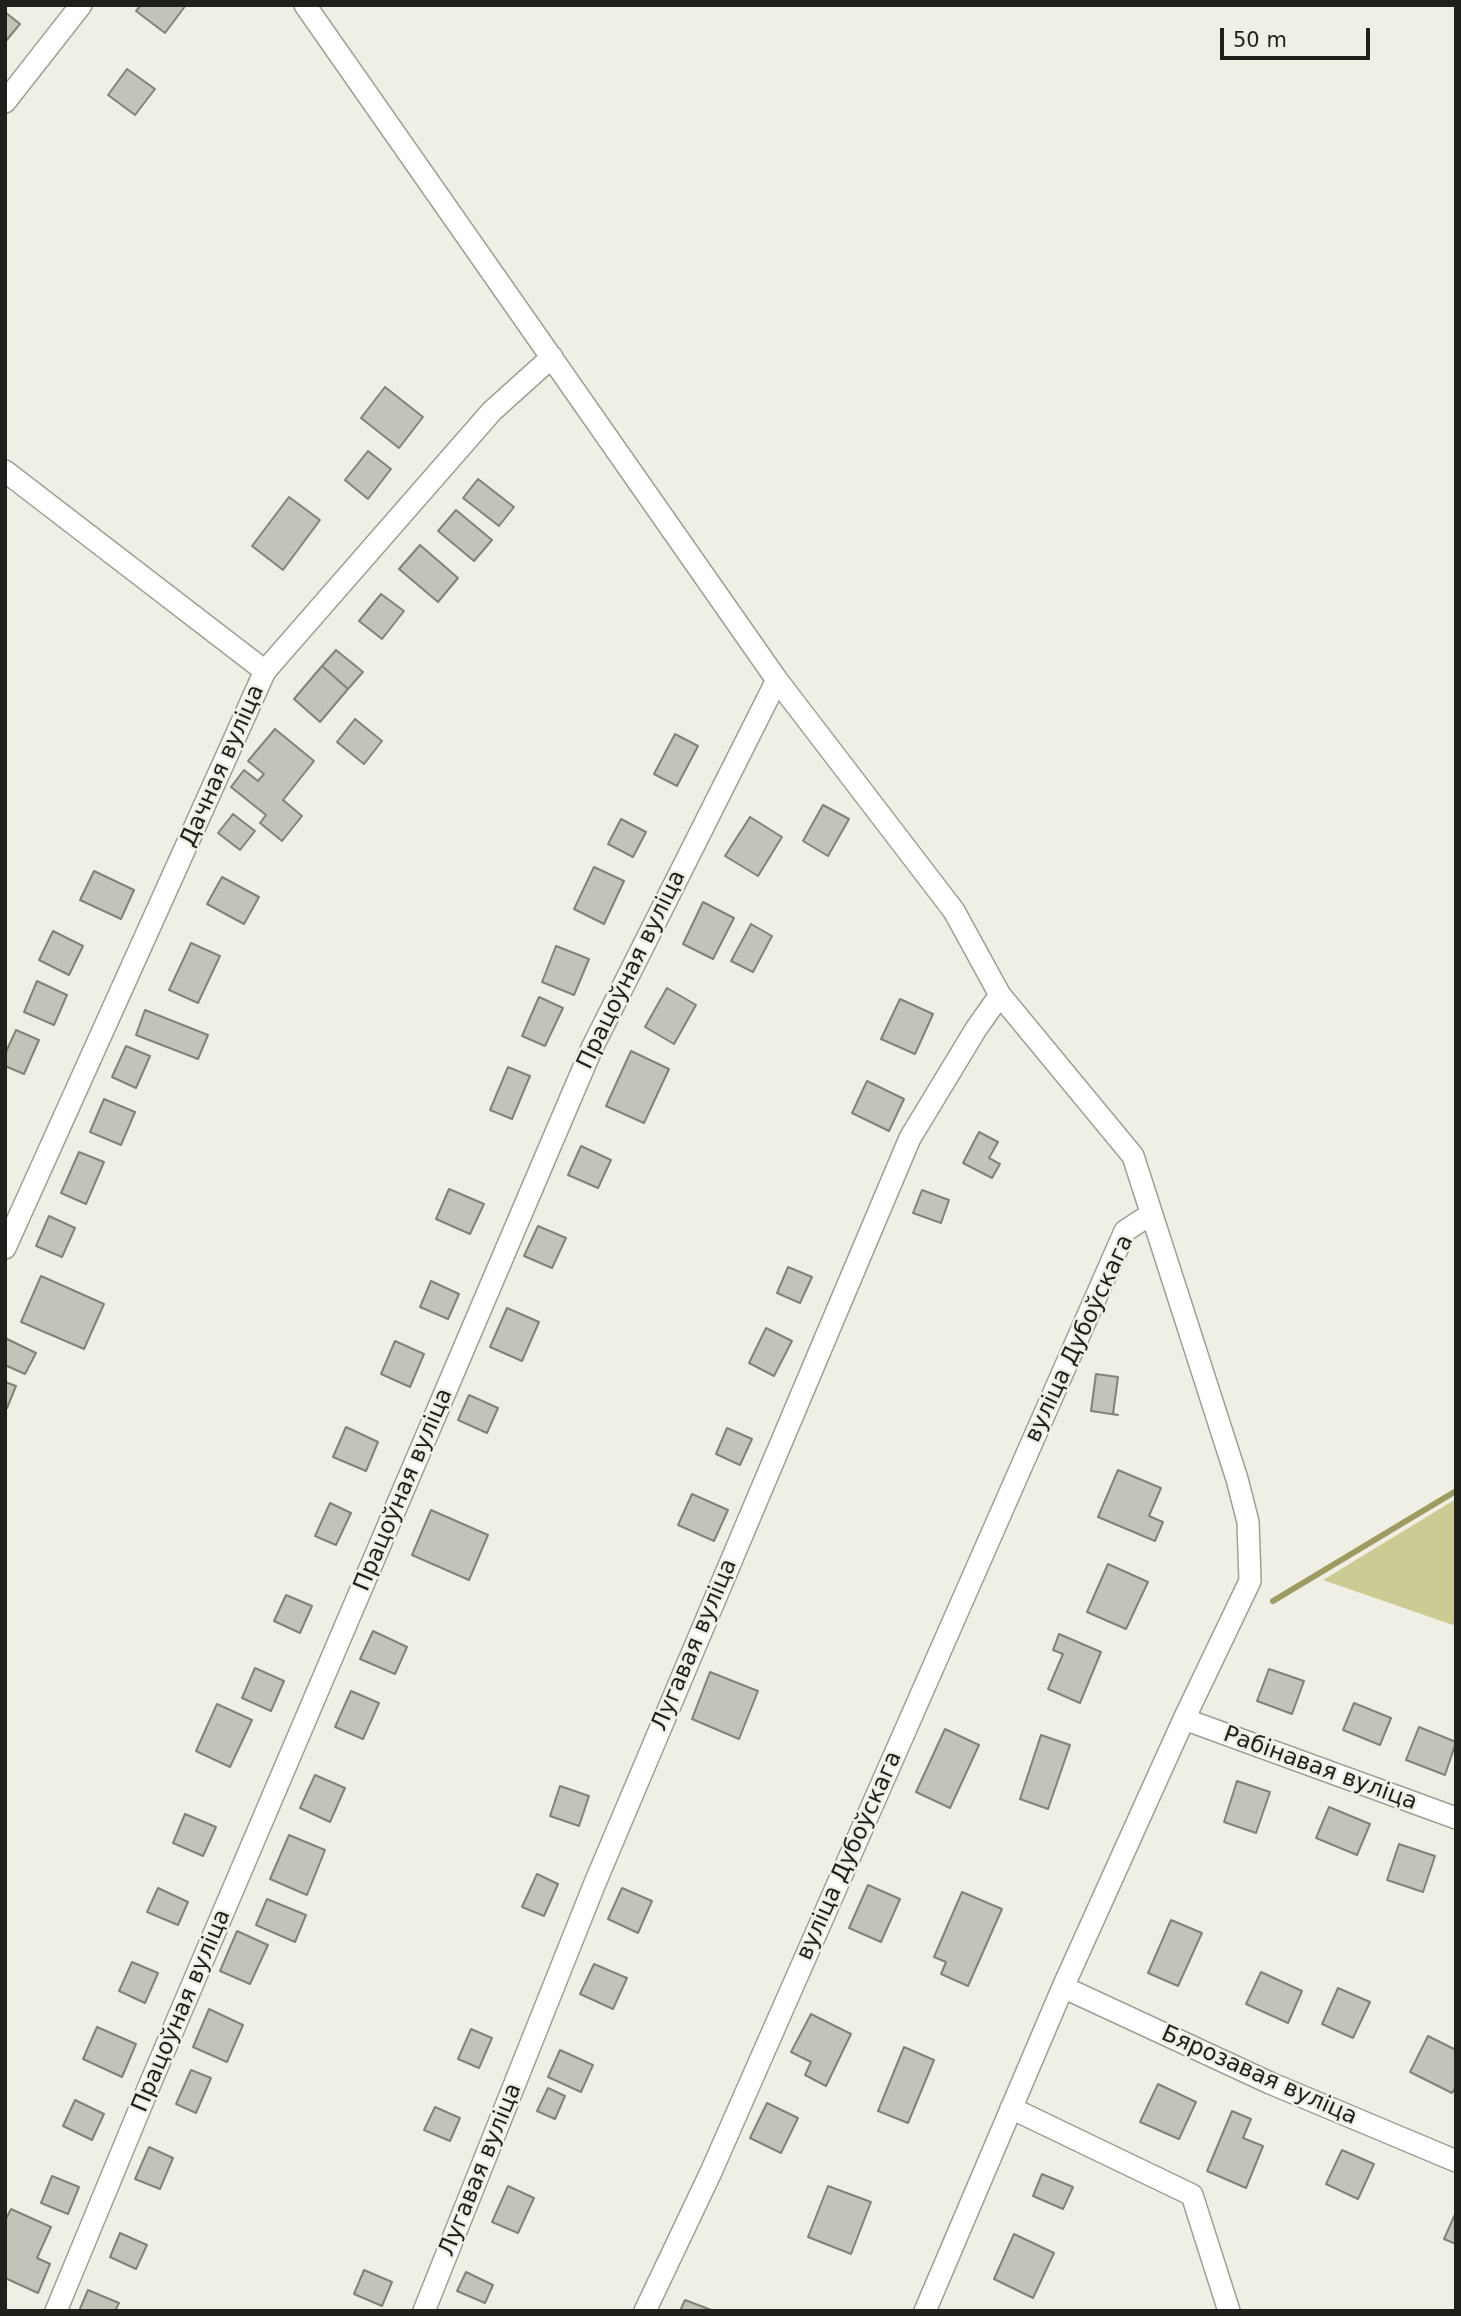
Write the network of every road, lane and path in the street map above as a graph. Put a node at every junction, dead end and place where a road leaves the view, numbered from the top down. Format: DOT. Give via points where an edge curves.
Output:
graph roads {
  1 [pos="81,5"];
  2 [pos="305,5"];
  3 [pos="5,103"];
  4 [pos="552,357"];
  5 [pos="5,471"];
  6 [pos="265,671"];
  7 [pos="777,680"];
  8 [pos="1000,995"];
  9 [pos="1151,1214"];
  10 [pos="5,1248"];
  11 [pos="1184,1719"];
  12 [pos="1456,1818"];
  13 [pos="1063,1987"];
  14 [pos="1011,2108"];
  15 [pos="1456,2161"];
  16 [pos="56,2311"];
  17 [pos="424,2311"];
  18 [pos="645,2311"];
  19 [pos="925,2311"];
  20 [pos="1229,2311"];
  1 -- 3 [label="street"];
  2 -- 4 [label="street"];
  4 -- 6 [label="street, Дачная вуліца" via="492,411"];
  4 -- 7 [label="street"];
  5 -- 6 [label="street"];
  6 -- 10 [label="street, Дачная вуліца"];
  7 -- 8 [label="street" via="954,911"];
  7 -- 16 [label="street, Працоўная вуліца" via="592,1048"];
  8 -- 9 [label="street" via="1133,1156"];
  8 -- 17 [label="street, Лугавая вуліца" via="905,1151 595,1883"];
  9 -- 11 [label="street, вуліца Дубоўскага" via="1248,1522 1250,1581"];
  9 -- 18 [label="street, вуліца Дубоўскага" via="1125,1231 711,2172"];
  11 -- 12 [label="street, Рабінавая вуліца"];
  11 -- 13 [label="street, вуліца Дубоўскага"];
  13 -- 14 [label="street, вуліца Дубоўскага"];
  13 -- 15 [label="street, Бярозавая вуліца" via="1270,2083"];
  14 -- 19 [label="street, вуліца Дубоўскага"];
  14 -- 20 [label="street" via="1192,2195"];
}
